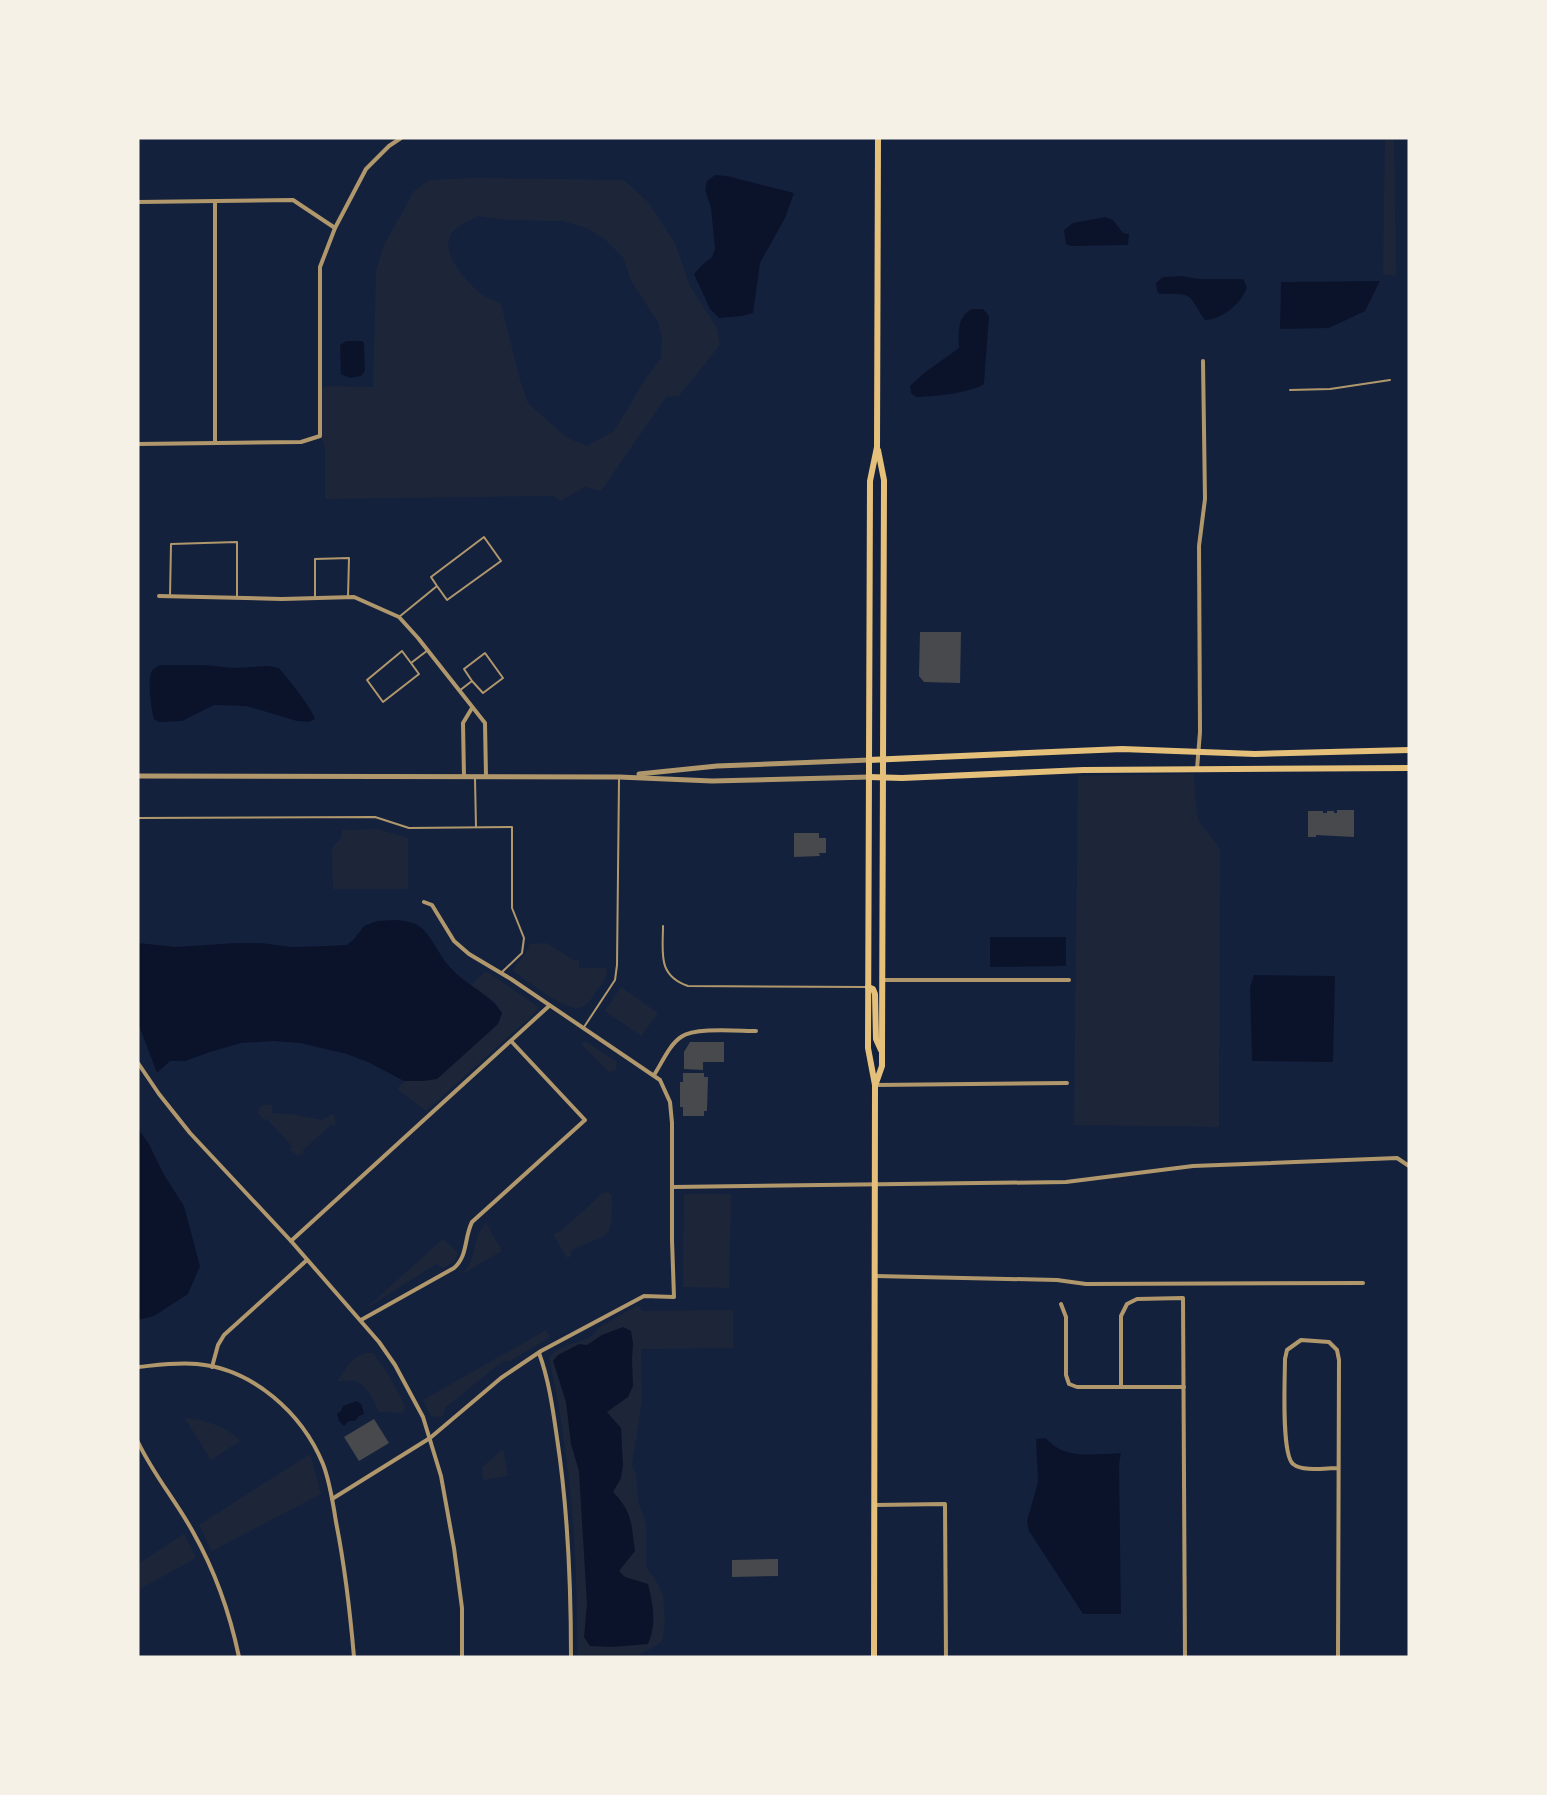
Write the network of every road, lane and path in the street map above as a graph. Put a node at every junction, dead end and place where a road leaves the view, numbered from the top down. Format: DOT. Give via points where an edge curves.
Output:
graph roads {
  1 [pos="401,138"];
  2 [pos="878,138"];
  3 [pos="138,202"];
  4 [pos="215,202"];
  5 [pos="335,228"];
  6 [pos="1203,361"];
  7 [pos="1390,380"];
  8 [pos="1290,390"];
  9 [pos="215,443"];
  10 [pos="138,444"];
  11 [pos="877,447"];
  12 [pos="437,586"];
  13 [pos="159,596"];
  14 [pos="170,597"];
  15 [pos="348,597"];
  16 [pos="237,598"];
  17 [pos="315,598"];
  18 [pos="399,617"];
  19 [pos="428,650"];
  20 [pos="411,663"];
  21 [pos="472,681"];
  22 [pos="459,691"];
  23 [pos="472,708"];
  24 [pos="1197,750"];
  25 [pos="1409,750"];
  26 [pos="883,759"];
  27 [pos="869,760"];
  28 [pos="1409,768"];
  29 [pos="1197,769"];
  30 [pos="138,776"];
  31 [pos="464,777"];
  32 [pos="475,777"];
  33 [pos="486,777"];
  34 [pos="619,777"];
  35 [pos="868,777"];
  36 [pos="883,778"];
  37 [pos="138,818"];
  38 [pos="476,827"];
  39 [pos="423,902"];
  40 [pos="663,926"];
  41 [pos="501,973"];
  42 [pos="882,980"];
  43 [pos="1069,980"];
  44 [pos="868,987"];
  45 [pos="549,1006"];
  46 [pos="584,1028"];
  47 [pos="756,1031"];
  48 [pos="511,1041"];
  49 [pos="882,1052"];
  50 [pos="138,1063"];
  51 [pos="654,1075"];
  52 [pos="1067,1083"];
  53 [pos="875,1085"];
  54 [pos="1409,1167"];
  55 [pos="875,1184"];
  56 [pos="673,1187"];
  57 [pos="291,1241"];
  58 [pos="307,1260"];
  59 [pos="874,1276"];
  60 [pos="1363,1283"];
  61 [pos="1062,1304"];
  62 [pos="361,1320"];
  63 [pos="538,1353"];
  64 [pos="138,1367"];
  65 [pos="212,1367"];
  66 [pos="1121,1387"];
  67 [pos="1184,1387"];
  68 [pos="430,1438"];
  69 [pos="138,1442"];
  70 [pos="1338,1468"];
  71 [pos="332,1499"];
  72 [pos="875,1504"];
  73 [pos="240,1657"];
  74 [pos="354,1657"];
  75 [pos="462,1657"];
  76 [pos="571,1657"];
  77 [pos="874,1657"];
  78 [pos="946,1657"];
  79 [pos="1185,1657"];
  80 [pos="1338,1657"];
  1 -- 5 [label="street" via="366,169"];
  2 -- 11 [label="main road"];
  3 -- 4 [label="street"];
  4 -- 5 [label="street" via="293,200"];
  4 -- 9 [label="street"];
  5 -- 9 [label="street" via="320,267 320,436 301,442"];
  6 -- 24 [label="street" via="1205,499 1199,546"];
  7 -- 8 [label="lane"];
  9 -- 10 [label="street"];
  11 -- 26 [label="main road" via="884,480"];
  11 -- 27 [label="main road" via="870,481"];
  12 -- 12 [label="lane" via="447,600 501,561 484,537 431,577"];
  12 -- 18 [label="lane"];
  13 -- 14 [label="street"];
  14 -- 16 [label="street"];
  14 -- 16 [label="lane" via="171,544 237,542"];
  15 -- 17 [label="street"];
  15 -- 17 [label="lane" via="349,558 338,558 315,559"];
  15 -- 18 [label="street"];
  16 -- 17 [label="street"];
  18 -- 19 [label="street"];
  19 -- 20 [label="lane"];
  19 -- 22 [label="street"];
  20 -- 20 [label="lane" via="402,651 367,680 383,702 419,674"];
  21 -- 21 [label="lane" via="483,693 503,678 485,653 464,669"];
  21 -- 22 [label="lane"];
  22 -- 23 [label="street"];
  23 -- 31 [label="street" via="463,723"];
  23 -- 33 [label="street" via="485,723"];
  24 -- 25 [label="main road" via="1255,754"];
  24 -- 26 [label="main road" via="1122,749"];
  24 -- 29 [label="street"];
  26 -- 27 [label="main road"];
  26 -- 36 [label="main road"];
  27 -- 34 [label="street" via="717,766"];
  27 -- 35 [label="main road"];
  28 -- 29 [label="main road"];
  29 -- 36 [label="main road" via="1020,771"];
  30 -- 31 [label="street"];
  31 -- 32 [label="street"];
  32 -- 33 [label="street"];
  32 -- 38 [label="lane"];
  33 -- 34 [label="street"];
  34 -- 35 [label="street" via="712,781"];
  34 -- 46 [label="lane" via="615,980"];
  35 -- 36 [label="main road"];
  35 -- 44 [label="main road"];
  36 -- 42 [label="main road"];
  37 -- 38 [label="lane" via="375,817 409,828"];
  38 -- 41 [label="lane" via="512,826 512,908 524,938 522,953"];
  39 -- 41 [label="street" via="432,905 461,948"];
  40 -- 44 [label="lane" via="667,972 688,986"];
  41 -- 45 [label="street"];
  42 -- 43 [label="street"];
  42 -- 49 [label="main road"];
  44 -- 49 [label="main road" via="875,994 876,1039"];
  44 -- 53 [label="main road" via="868,1048"];
  45 -- 46 [label="street"];
  45 -- 48 [label="street"];
  46 -- 51 [label="street"];
  47 -- 51 [label="street" via="682,1035"];
  48 -- 57 [label="street"];
  48 -- 62 [label="street" via="585,1120 472,1222 460,1263"];
  49 -- 53 [label="main road"];
  50 -- 57 [label="street" via="190,1133"];
  51 -- 56 [label="street" via="670,1102"];
  52 -- 53 [label="street"];
  53 -- 55 [label="main road"];
  54 -- 55 [label="street" via="1397,1158 1192,1166 1066,1182"];
  55 -- 56 [label="street"];
  55 -- 59 [label="main road"];
  56 -- 63 [label="street" via="674,1297 644,1296"];
  57 -- 58 [label="street"];
  58 -- 62 [label="street"];
  58 -- 65 [label="street" via="224,1335"];
  59 -- 60 [label="street" via="1086,1284"];
  59 -- 72 [label="main road"];
  61 -- 66 [label="street" via="1069,1384"];
  62 -- 68 [label="street" via="395,1365"];
  63 -- 68 [label="street" via="501,1378"];
  63 -- 76 [label="street" via="554,1416 566,1506"];
  64 -- 65 [label="street" via="172,1363"];
  65 -- 71 [label="street" via="251,1381 287,1410 316,1449"];
  66 -- 67 [label="street"];
  66 -- 67 [label="street" via="1121,1316 1127,1304 1137,1299 1183,1298"];
  67 -- 79 [label="street"];
  68 -- 71 [label="street"];
  68 -- 75 [label="street" via="454,1548 462,1608"];
  69 -- 73 [label="street" via="212,1569"];
  70 -- 70 [label="street" via="1337,1350 1329,1342 1301,1340 1287,1350 1288,1457 1299,1467"];
  70 -- 80 [label="street"];
  71 -- 74 [label="street"];
  72 -- 77 [label="main road"];
  72 -- 78 [label="street" via="945,1504"];
}
